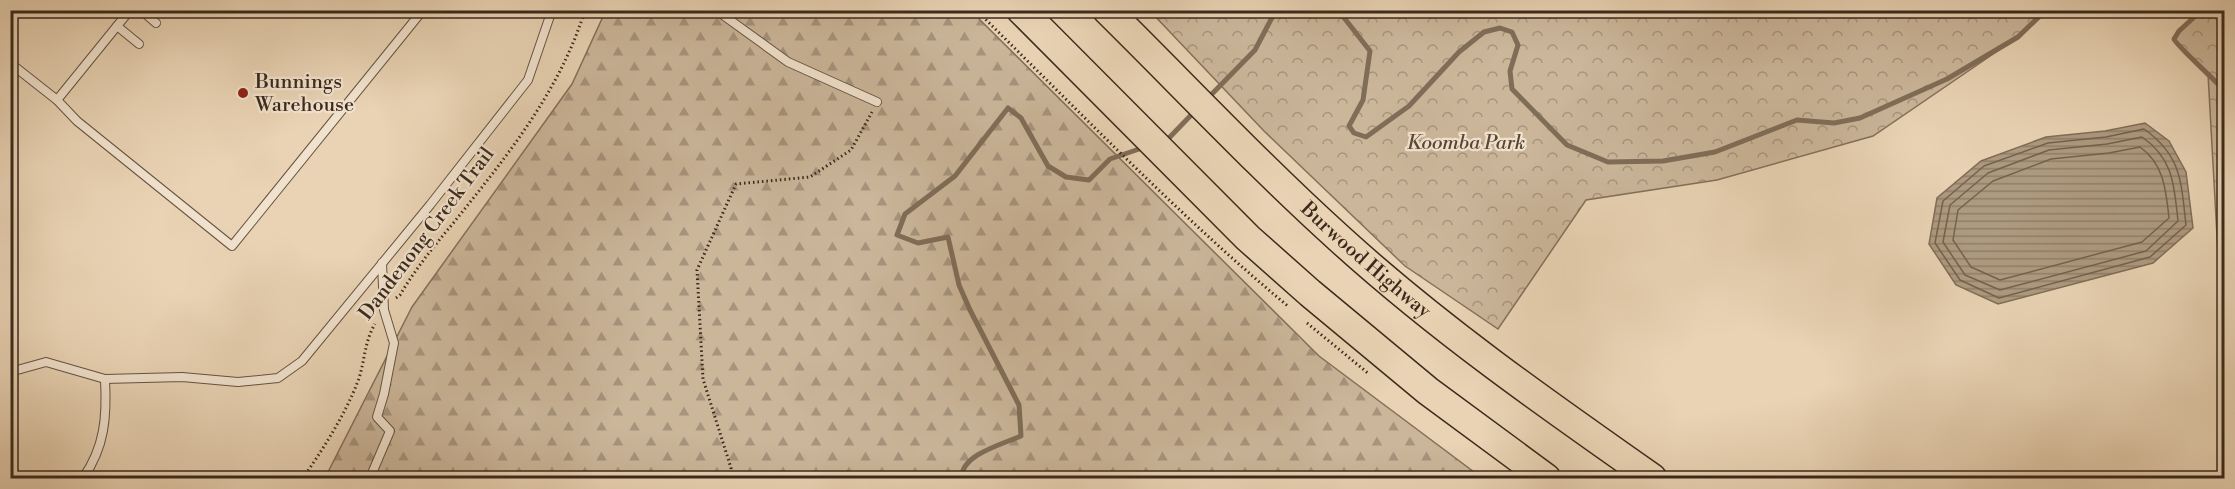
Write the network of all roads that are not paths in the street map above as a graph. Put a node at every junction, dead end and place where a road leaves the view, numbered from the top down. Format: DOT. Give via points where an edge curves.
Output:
graph roads {
  1 [pos="130,10"];
  2 [pos="141,10"];
  3 [pos="423,10"];
  4 [pos="552,10"];
  5 [pos="716,10"];
  6 [pos="1021,10"];
  7 [pos="1107,10"];
  8 [pos="156,23"];
  9 [pos="117,26"];
  10 [pos="140,44"];
  11 [pos="10,63"];
  12 [pos="57,100"];
  13 [pos="877,102"];
  14 [pos="382,263"];
  15 [pos="10,372"];
  16 [pos="105,379"];
  17 [pos="83,478"];
  18 [pos="370,478"];
  19 [pos="1546,478"];
  20 [pos="1652,478"];
  1 -- 9 [label="lane"];
  2 -- 8 [label="lane"];
  3 -- 12 [label="lane" via="232,246 77,121"];
  4 -- 14 [label="lane" via="528,80"];
  5 -- 13 [label="lane" via="788,62"];
  6 -- 19 [label="highway" via="1248,238 1378,351"];
  7 -- 20 [label="highway, Burwood Highway" via="1342,241 1498,369"];
  9 -- 10 [label="lane"];
  9 -- 12 [label="lane"];
  11 -- 12 [label="lane"];
  14 -- 16 [label="lane" via="302,361 278,378 238,382 182,376"];
  14 -- 18 [label="lane" via="384,310 393,344 377,417 390,431"];
  15 -- 16 [label="lane" via="46,362"];
  16 -- 17 [label="lane" via="107,411 103,438"];
}
